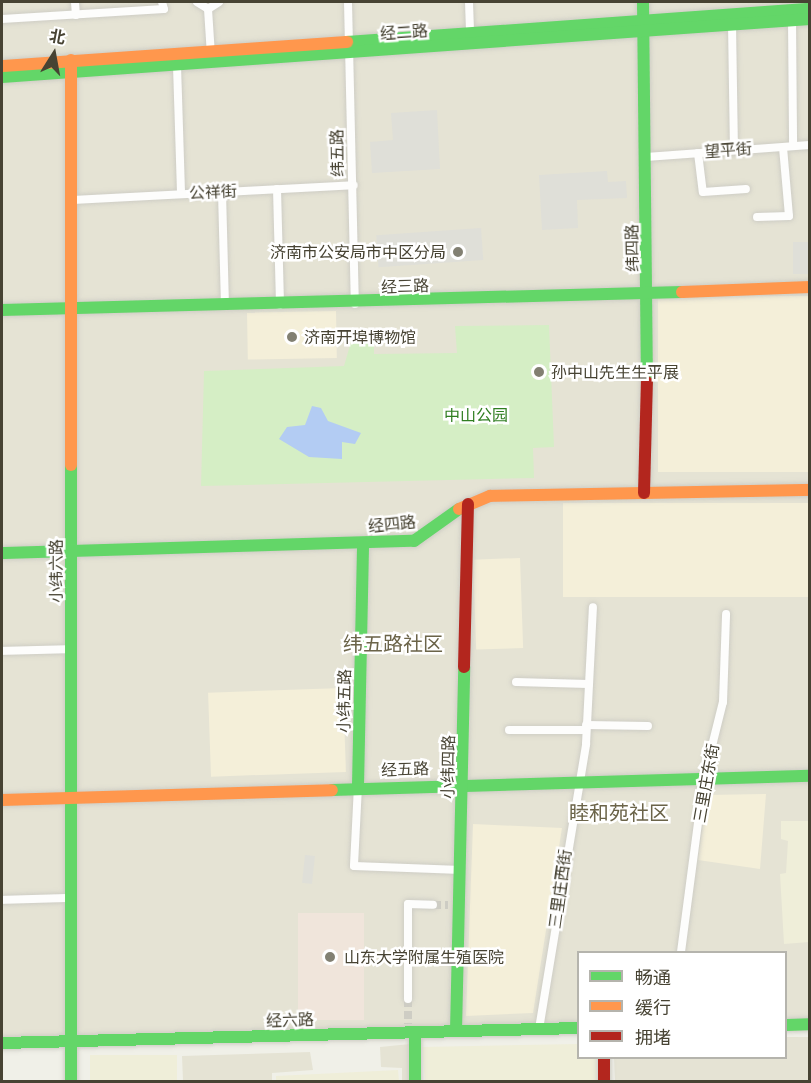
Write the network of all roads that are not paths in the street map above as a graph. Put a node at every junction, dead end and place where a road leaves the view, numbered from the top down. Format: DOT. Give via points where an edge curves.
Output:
graph roads {
  1 [pos="75,2"];
  2 [pos="162,2"];
  3 [pos="197,2"];
  4 [pos="219,2"];
  5 [pos="348,2"];
  6 [pos="469,2"];
  7 [pos="643,2"];
  8 [pos="208,9"];
  9 [pos="810,9"];
  10 [pos="76,15"];
  11 [pos="2,19"];
  12 [pos="810,19"];
  13 [pos="792,20"];
  14 [pos="732,24"];
  15 [pos="644,27"];
  16 [pos="471,31"];
  17 [pos="349,38"];
  18 [pos="211,49"];
  19 [pos="350,52"];
  20 [pos="212,62"];
  21 [pos="177,65"];
  22 [pos="2,66"];
  23 [pos="71,66"];
  24 [pos="2,77"];
  25 [pos="810,145"];
  26 [pos="793,146"];
  27 [pos="783,147"];
  28 [pos="734,150"];
  29 [pos="698,153"];
  30 [pos="646,157"];
  31 [pos="354,185"];
  32 [pos="277,189"];
  33 [pos="746,189"];
  34 [pos="222,192"];
  35 [pos="181,194"];
  36 [pos="72,200"];
  37 [pos="757,217"];
  38 [pos="810,287"];
  39 [pos="649,295"];
  40 [pos="355,304"];
  41 [pos="280,305"];
  42 [pos="225,306"];
  43 [pos="73,308"];
  44 [pos="2,310"];
  45 [pos="810,490"];
  46 [pos="644,493"];
  47 [pos="468,504"];
  48 [pos="363,544"];
  49 [pos="72,551"];
  50 [pos="2,554"];
  51 [pos="593,607"];
  52 [pos="726,614"];
  53 [pos="72,649"];
  54 [pos="2,651"];
  55 [pos="516,682"];
  56 [pos="588,684"];
  57 [pos="648,726"];
  58 [pos="586,727"];
  59 [pos="509,730"];
  60 [pos="810,776"];
  61 [pos="704,778"];
  62 [pos="577,780"];
  63 [pos="464,783"];
  64 [pos="358,786"];
  65 [pos="72,798"];
  66 [pos="2,800"];
  67 [pos="461,870"];
  68 [pos="71,898"];
  69 [pos="2,900"];
  70 [pos="433,905"];
  71 [pos="681,951"];
  72 [pos="408,999"];
  73 [pos="810,1024"];
  74 [pos="787,1025"];
  75 [pos="577,1028"];
  76 [pos="539,1029"];
  77 [pos="410,1030"];
  78 [pos="456,1031"];
  79 [pos="72,1042"];
  80 [pos="2,1043"];
  81 [pos="604,1059"];
  82 [pos="71,1082"];
  83 [pos="415,1082"];
  84 [pos="604,1082"];
  1 -- 10 [label="street"];
  2 -- 10 [label="street" via="164,9"];
  3 -- 8 [label="street"];
  4 -- 8 [label="street"];
  5 -- 17 [label="street, 纬五路"];
  6 -- 16 [label="street"];
  7 -- 15 [label="street, 纬四路"];
  8 -- 18 [label="street"];
  9 -- 15 [label="street, 经二路"];
  10 -- 11 [label="street"];
  12 -- 13 [label="street, 经二路"];
  13 -- 14 [label="street, 经二路"];
  13 -- 26 [label="street"];
  14 -- 15 [label="street, 经二路"];
  14 -- 28 [label="street"];
  15 -- 16 [label="street, 经二路"];
  15 -- 19 [label="street, 经二路"];
  15 -- 30 [label="street, 纬四路"];
  16 -- 17 [label="street, 经二路"];
  17 -- 18 [label="street, 经二路"];
  17 -- 19 [label="street, 纬五路"];
  18 -- 20 [label="street"];
  18 -- 23 [label="street, 经二路"];
  19 -- 20 [label="street, 经二路"];
  19 -- 31 [label="street, 纬五路"];
  20 -- 21 [label="street, 经二路"];
  21 -- 23 [label="street, 经二路"];
  21 -- 35 [label="street"];
  22 -- 23 [label="street, 经二路"];
  23 -- 24 [label="street, 经二路"];
  23 -- 36 [label="street, 小纬六路"];
  25 -- 26 [label="street, 望平街"];
  26 -- 27 [label="street, 望平街"];
  27 -- 28 [label="street, 望平街"];
  27 -- 37 [label="street" via="789,216"];
  28 -- 29 [label="street, 望平街"];
  29 -- 30 [label="street, 望平街"];
  29 -- 33 [label="street" via="703,192"];
  30 -- 39 [label="street, 纬四路"];
  31 -- 32 [label="street, 公祥街"];
  31 -- 40 [label="street, 纬五路"];
  32 -- 34 [label="street, 公祥街"];
  32 -- 41 [label="street"];
  34 -- 35 [label="street, 公祥街"];
  34 -- 42 [label="street"];
  35 -- 36 [label="street, 公祥街"];
  36 -- 43 [label="street, 小纬六路"];
  38 -- 39 [label="street, 经三路"];
  39 -- 40 [label="street, 经三路"];
  39 -- 46 [label="street, 纬四路"];
  40 -- 41 [label="street, 经三路"];
  41 -- 42 [label="street, 经三路"];
  42 -- 43 [label="street, 经三路"];
  43 -- 44 [label="street, 经三路"];
  43 -- 49 [label="street, 小纬六路"];
  45 -- 46 [label="street, 经四路"];
  46 -- 47 [label="street, 经四路" via="490,496"];
  47 -- 48 [label="street, 经四路" via="425,537"];
  47 -- 63 [label="street, 小纬四路"];
  48 -- 49 [label="street, 经四路"];
  48 -- 64 [label="street, 小纬五路"];
  49 -- 50 [label="street, 经四路"];
  49 -- 53 [label="street, 小纬六路"];
  51 -- 56 [label="street, 三里庄西街"];
  52 -- 61 [label="street, 三里庄东街" via="723,702"];
  53 -- 54 [label="street"];
  53 -- 65 [label="street, 小纬六路"];
  55 -- 56 [label="street"];
  56 -- 58 [label="street, 三里庄西街"];
  57 -- 58 [label="street"];
  58 -- 59 [label="street"];
  58 -- 62 [label="street, 三里庄西街"];
  60 -- 61 [label="street, 经五路"];
  61 -- 62 [label="street, 经五路"];
  61 -- 71 [label="street, 三里庄东街"];
  62 -- 63 [label="street, 经五路"];
  62 -- 76 [label="street, 三里庄西街"];
  63 -- 64 [label="street, 经五路"];
  63 -- 67 [label="street, 小纬四路"];
  64 -- 65 [label="street, 经五路"];
  64 -- 67 [label="street" via="354,866"];
  65 -- 66 [label="street, 经五路"];
  65 -- 68 [label="street, 小纬六路"];
  67 -- 78 [label="street, 小纬四路" via="454,905"];
  68 -- 69 [label="street"];
  68 -- 79 [label="street, 小纬六路"];
  70 -- 72 [label="street" via="408,904"];
  73 -- 74 [label="street"];
  75 -- 76 [label="street, 经六路"];
  76 -- 78 [label="street, 经六路"];
  77 -- 78 [label="street, 经六路"];
  77 -- 79 [label="street, 经六路"];
  77 -- 83 [label="street"];
  79 -- 80 [label="street, 经六路"];
  79 -- 82 [label="street, 小纬六路"];
  81 -- 84 [label="street"];
}
